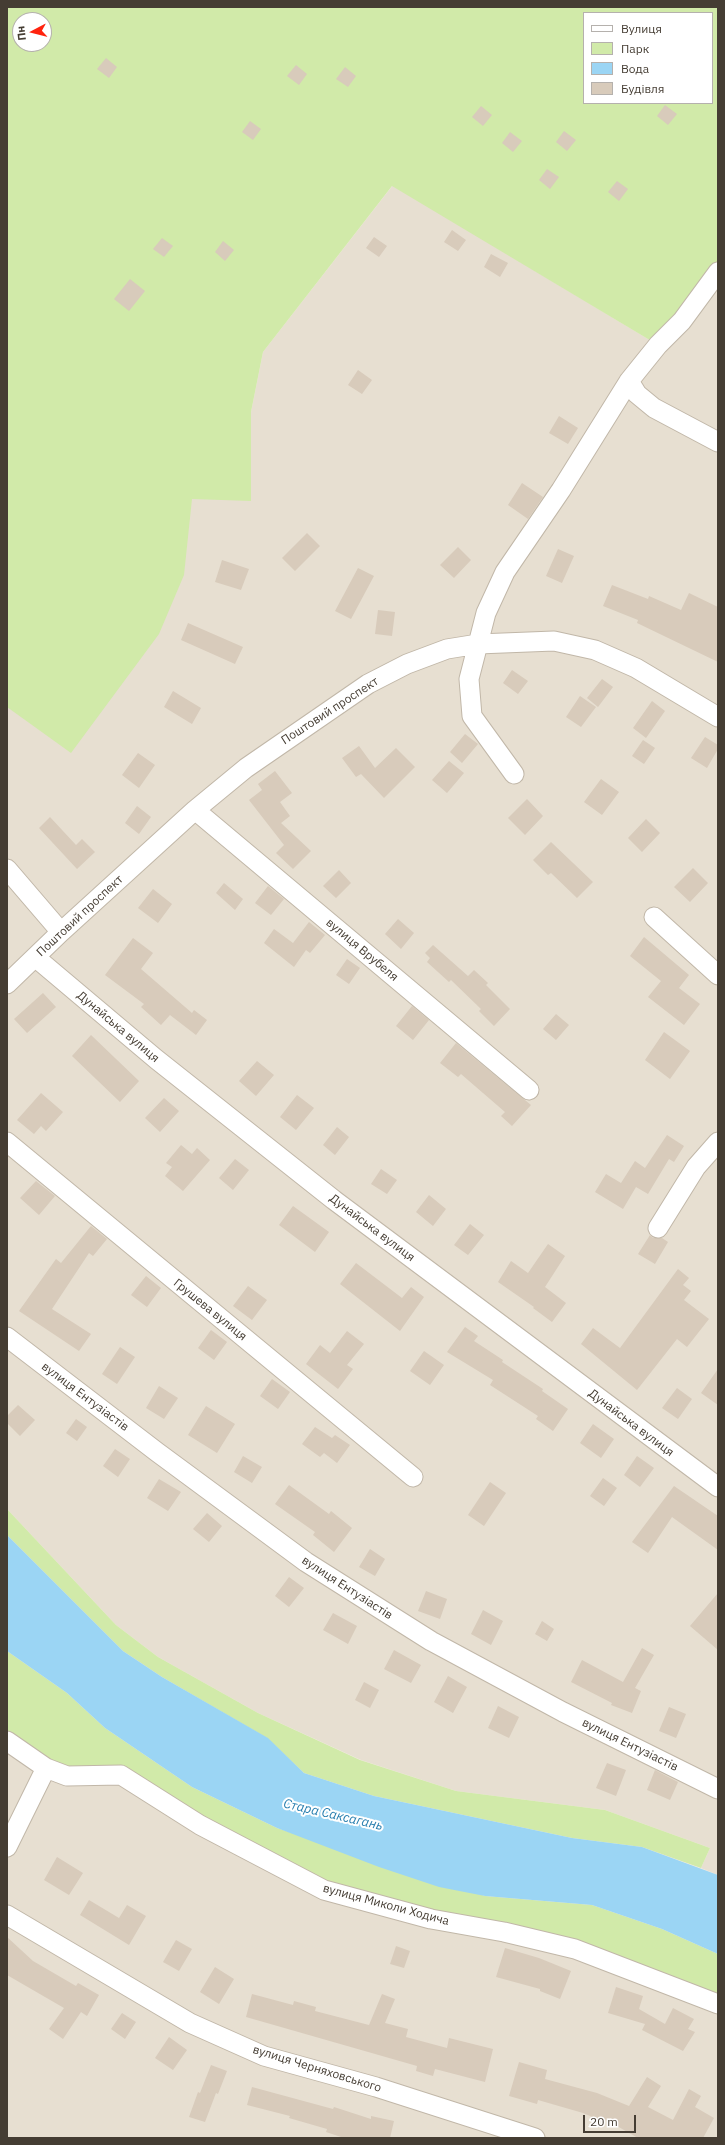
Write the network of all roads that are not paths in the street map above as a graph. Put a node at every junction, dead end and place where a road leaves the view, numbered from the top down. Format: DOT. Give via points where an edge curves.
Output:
graph roads {
  1 [pos="718,272"];
  2 [pos="629,381"];
  3 [pos="718,442"];
  4 [pos="478,644"];
  5 [pos="718,717"];
  6 [pos="514,774"];
  7 [pos="195,810"];
  8 [pos="7,869"];
  9 [pos="654,917"];
  10 [pos="61,932"];
  11 [pos="35,957"];
  12 [pos="718,975"];
  13 [pos="7,984"];
  14 [pos="529,1090"];
  15 [pos="7,1142"];
  16 [pos="718,1142"];
  17 [pos="658,1228"];
  18 [pos="7,1338"];
  19 [pos="413,1477"];
  20 [pos="718,1488"];
  21 [pos="7,1741"];
  22 [pos="46,1768"];
  23 [pos="718,1789"];
  24 [pos="7,1847"];
  25 [pos="7,1914"];
  26 [pos="718,2004"];
  27 [pos="535,2138"];
  1 -- 2 [label="street" via="682,321 658,345"];
  2 -- 3 [label="street" via="638,394 654,408"];
  2 -- 4 [label="street" via="562,490 506,572 486,613"];
  4 -- 5 [label="street, Поштовий проспект" via="554,641 595,650 636,668"];
  4 -- 6 [label="street" via="469,679 472,716"];
  4 -- 7 [label="street, Поштовий проспект" via="447,648 407,664 368,684 246,768"];
  7 -- 10 [label="street, Поштовий проспект"];
  7 -- 14 [label="street, вулиця Врубеля"];
  8 -- 10 [label="street"];
  9 -- 12 [label="street"];
  10 -- 11 [label="street, Поштовий проспект"];
  11 -- 13 [label="street, Поштовий проспект"];
  11 -- 20 [label="street, Дунайська вулиця" via="156,1059 334,1200"];
  15 -- 19 [label="street, Грушева вулиця"];
  16 -- 17 [label="street" via="696,1167"];
  18 -- 23 [label="street, вулиця Ентузіастів" via="157,1452 326,1575 431,1641 563,1712"];
  21 -- 22 [label="street, вулиця Миколи Ходича"];
  22 -- 24 [label="street"];
  22 -- 26 [label="street, вулиця Миколи Ходича" via="67,1776 121,1775 200,1825 324,1890 431,1919 504,1932 575,1950"];
  25 -- 27 [label="street, вулиця Черняховського" via="190,2023 264,2056 376,2087"];
}
